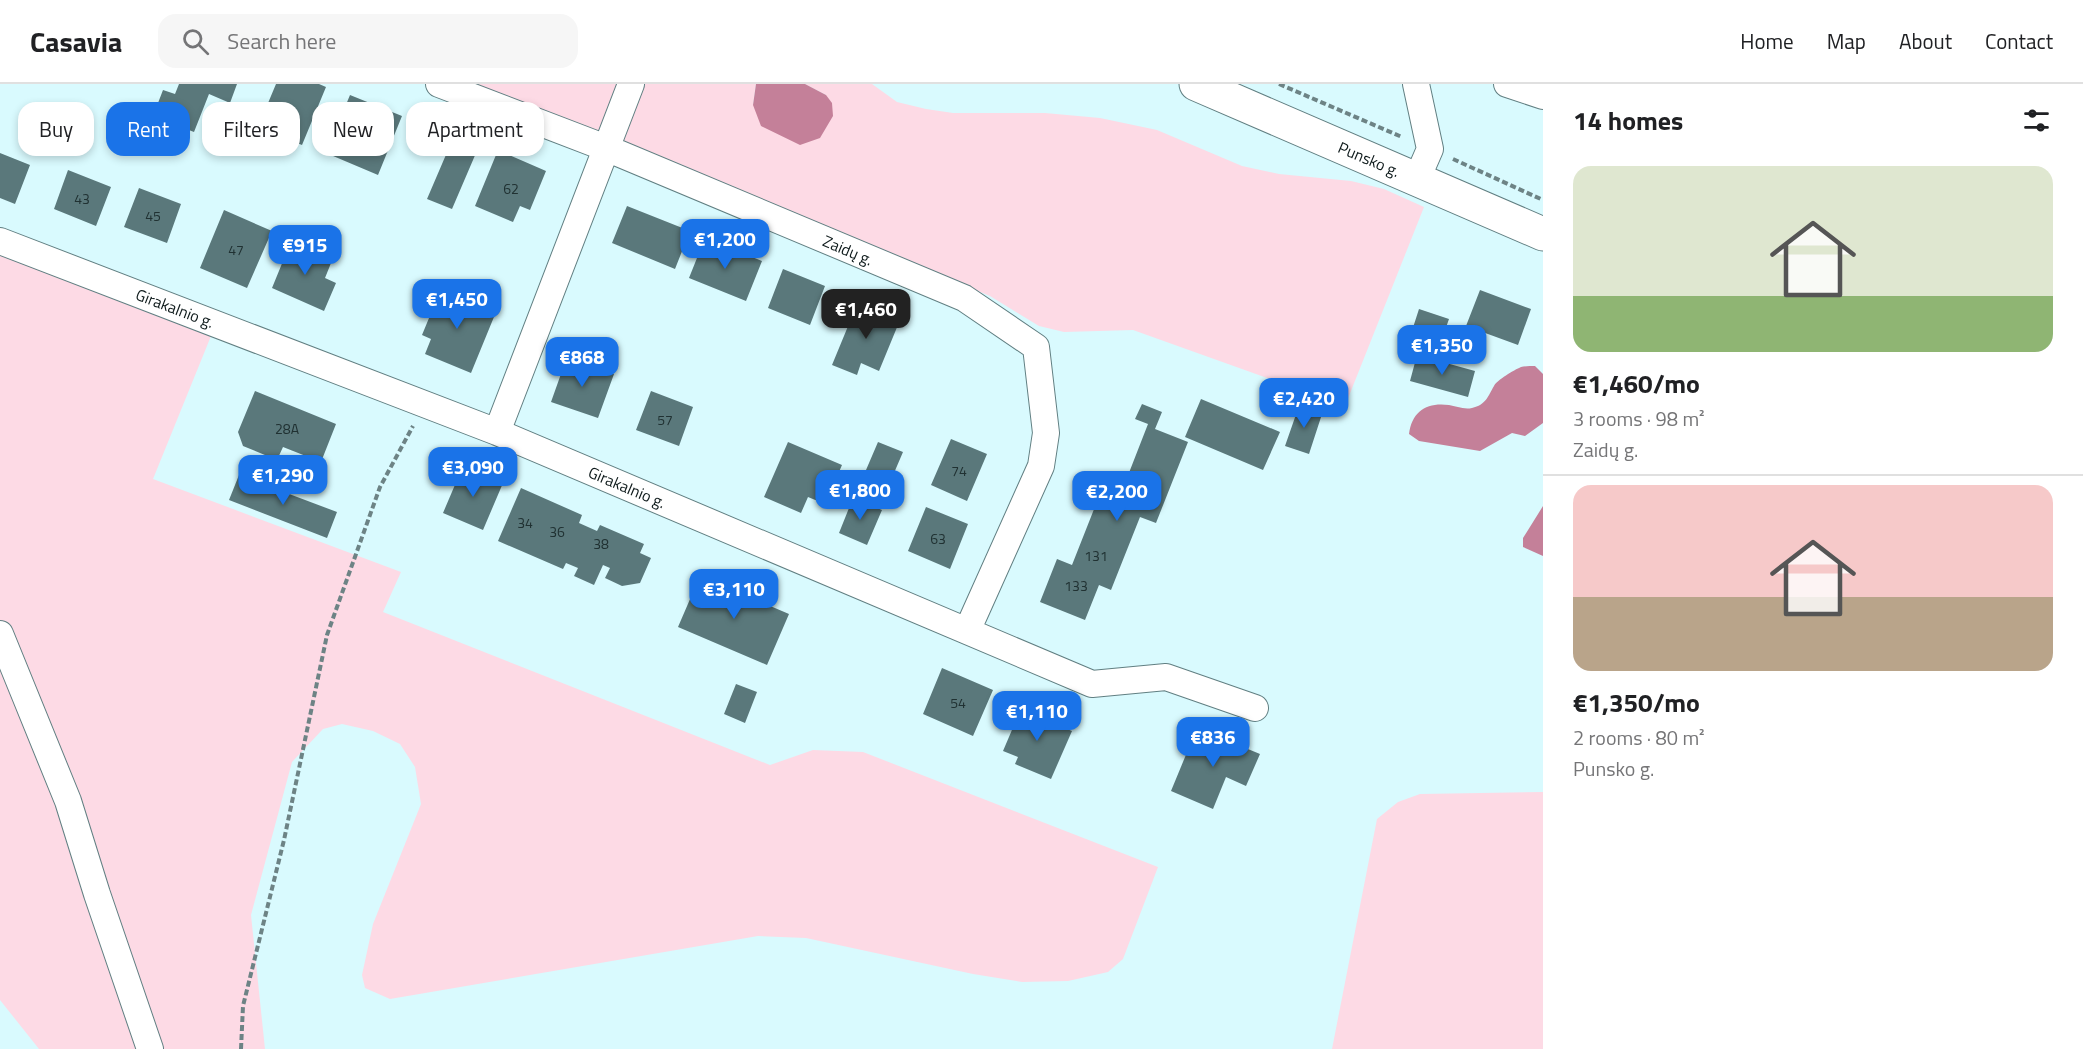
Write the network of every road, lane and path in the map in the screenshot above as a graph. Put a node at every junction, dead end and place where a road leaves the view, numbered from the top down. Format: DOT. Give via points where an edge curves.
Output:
graph roads {
  1 [pos="440,84"];
  2 [pos="631,84"];
  3 [pos="1196,84"];
  4 [pos="1416,84"];
  5 [pos="1507,84"];
  6 [pos="1543,96"];
  7 [pos="606,148"];
  8 [pos="1417,179"];
  9 [pos="1543,234"];
  10 [pos="0,241"];
  11 [pos="425,404"];
  12 [pos="497,432"];
  13 [pos="967,631"];
  14 [pos="0,634"];
  15 [pos="1255,708"];
  16 [pos="150,1049"];
  17 [pos="240,1049"];
  1 -- 7 [label="street, Zaidų g."];
  2 -- 7 [label="street"];
  3 -- 8 [label="main road, Punsko g."];
  4 -- 8 [label="street" via="1430,149"];
  5 -- 6 [label="street"];
  7 -- 12 [label="street"];
  7 -- 13 [label="street, Zaidų g." via="964,298 1036,347 1046,433 1041,466"];
  8 -- 9 [label="main road, Punsko g."];
  10 -- 11 [label="street, Girakalnio g."];
  11 -- 12 [label="street, Girakalnio g."];
  11 -- 17 [label="path" via="380,487 327,635 284,840 243,1006"];
  12 -- 13 [label="street, Girakalnio g."];
  13 -- 15 [label="street, Girakalnio g." via="1092,684 1166,677"];
  14 -- 16 [label="street" via="68,801"];
}
